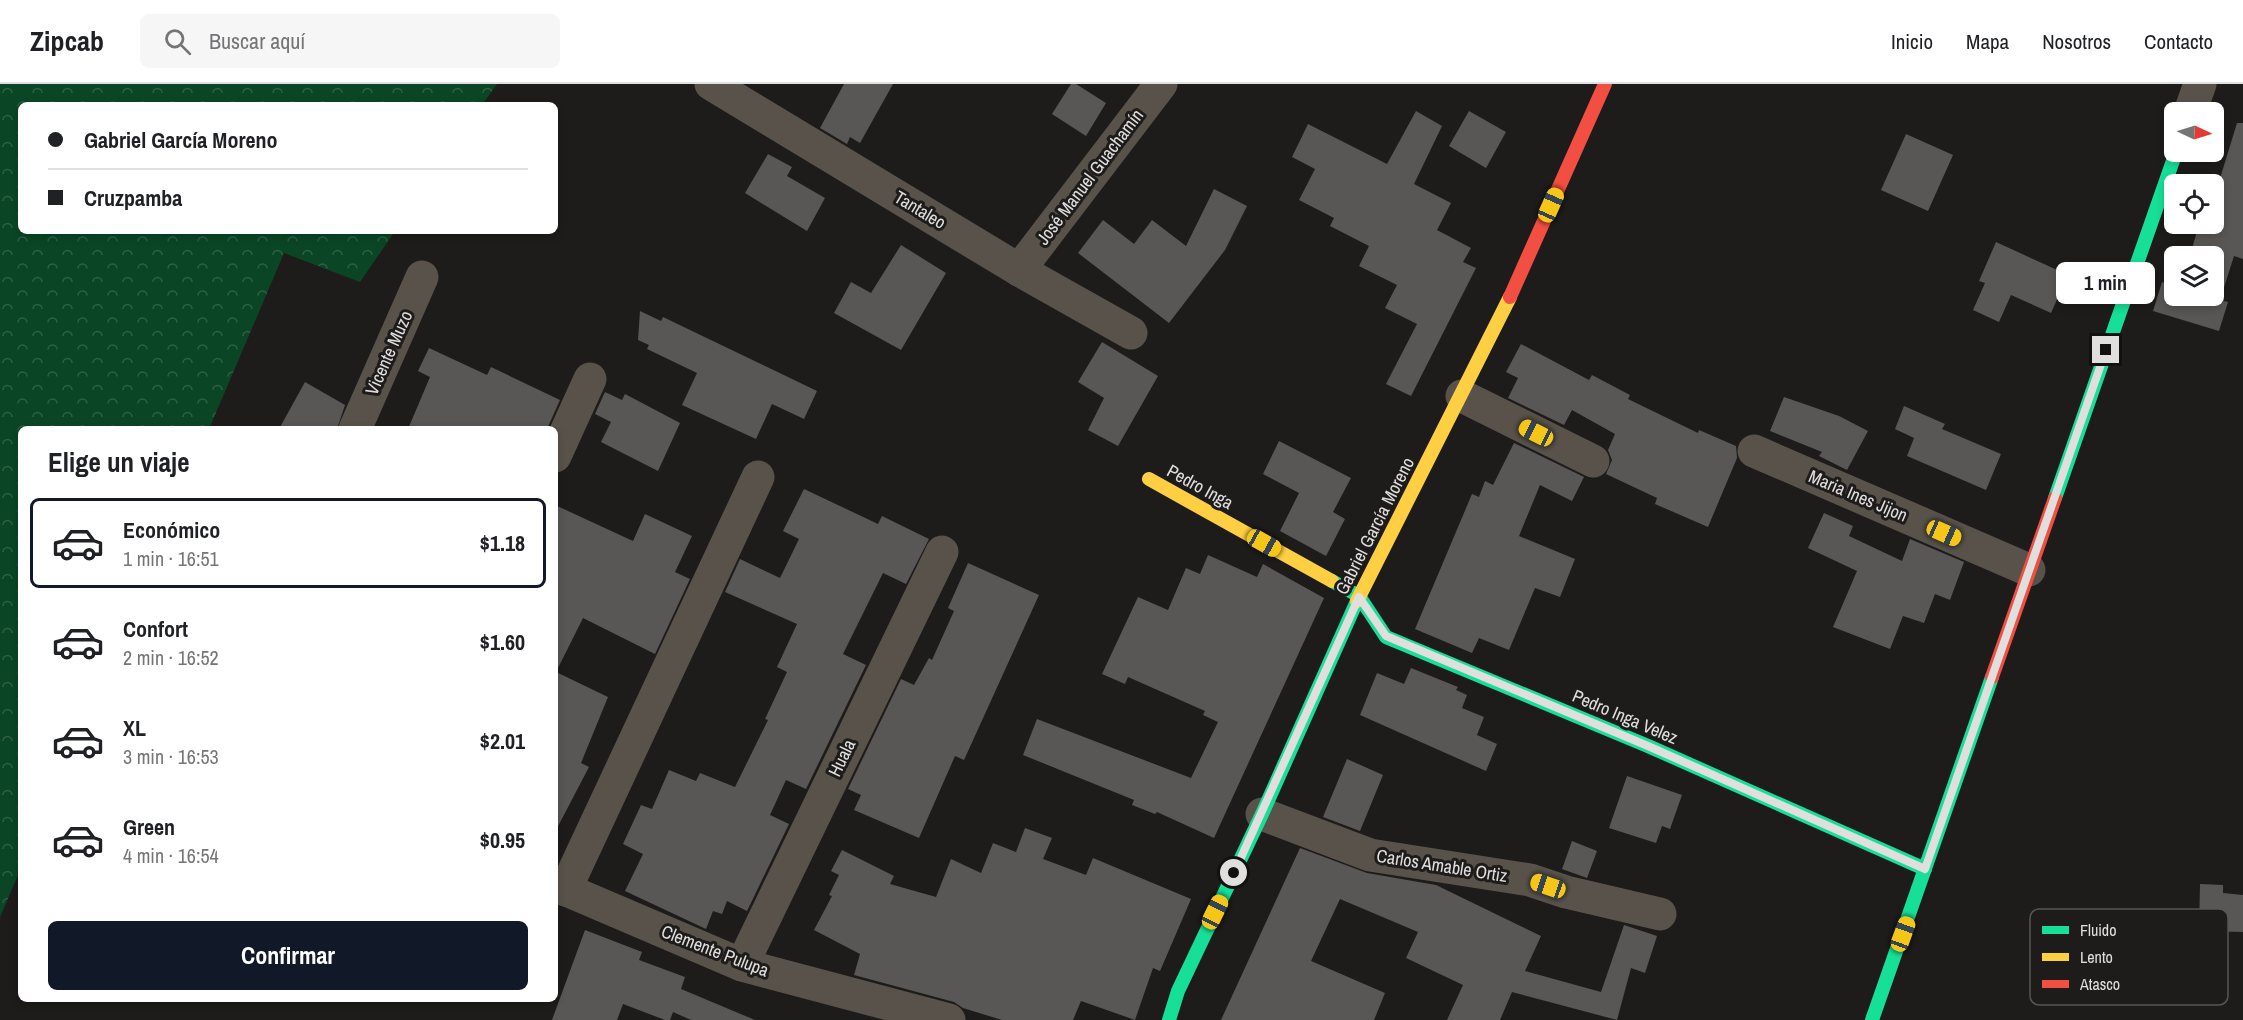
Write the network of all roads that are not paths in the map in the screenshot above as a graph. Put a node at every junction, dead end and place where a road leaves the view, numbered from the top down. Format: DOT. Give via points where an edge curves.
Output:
graph roads {
  1 [pos="711,84"];
  2 [pos="1161,84"];
  3 [pos="1605,84"];
  4 [pos="2200,84"];
  5 [pos="2194,102"];
  6 [pos="2172,162"];
  7 [pos="1019,270"];
  8 [pos="422,277"];
  9 [pos="1131,333"];
  10 [pos="590,379"];
  11 [pos="1462,396"];
  12 [pos="356,426"];
  13 [pos="558,449"];
  14 [pos="1754,451"];
  15 [pos="1593,460"];
  16 [pos="758,477"];
  17 [pos="1149,479"];
  18 [pos="942,552"];
  19 [pos="2029,570"];
  20 [pos="1359,597"];
  21 [pos="1262,814"];
  22 [pos="1925,869"];
  23 [pos="560,887"];
  24 [pos="1660,914"];
  25 [pos="742,965"];
  26 [pos="949,1020"];
  27 [pos="1169,1020"];
  28 [pos="1872,1020"];
  1 -- 7 [label="street, Tantaleo"];
  2 -- 7 [label="street, José Manuel Guachamín"];
  3 -- 11 [label="street, Gabriel García Moreno"];
  4 -- 5 [label="street"];
  6 -- 19 [label="street"];
  7 -- 9 [label="street, Tantaleo"];
  8 -- 12 [label="street, Vicente Muzo"];
  10 -- 13 [label="street"];
  11 -- 15 [label="street"];
  11 -- 20 [label="street, Gabriel García Moreno"];
  14 -- 19 [label="street, Maria Ines Jijon"];
  16 -- 23 [label="street"];
  17 -- 20 [label="street, Pedro Inga"];
  18 -- 25 [label="street, Huala"];
  19 -- 22 [label="street"];
  20 -- 21 [label="street, Gabriel García Moreno"];
  20 -- 22 [label="street, Pedro Inga Velez" via="1386,636"];
  21 -- 24 [label="street, Carlos Amable Ortiz" via="1370,855 1530,880"];
  21 -- 27 [label="street, Gabriel García Moreno" via="1178,991"];
  22 -- 28 [label="street"];
  23 -- 25 [label="street, Clemente Pulupa"];
  25 -- 26 [label="street, Clemente Pulupa"];
}
